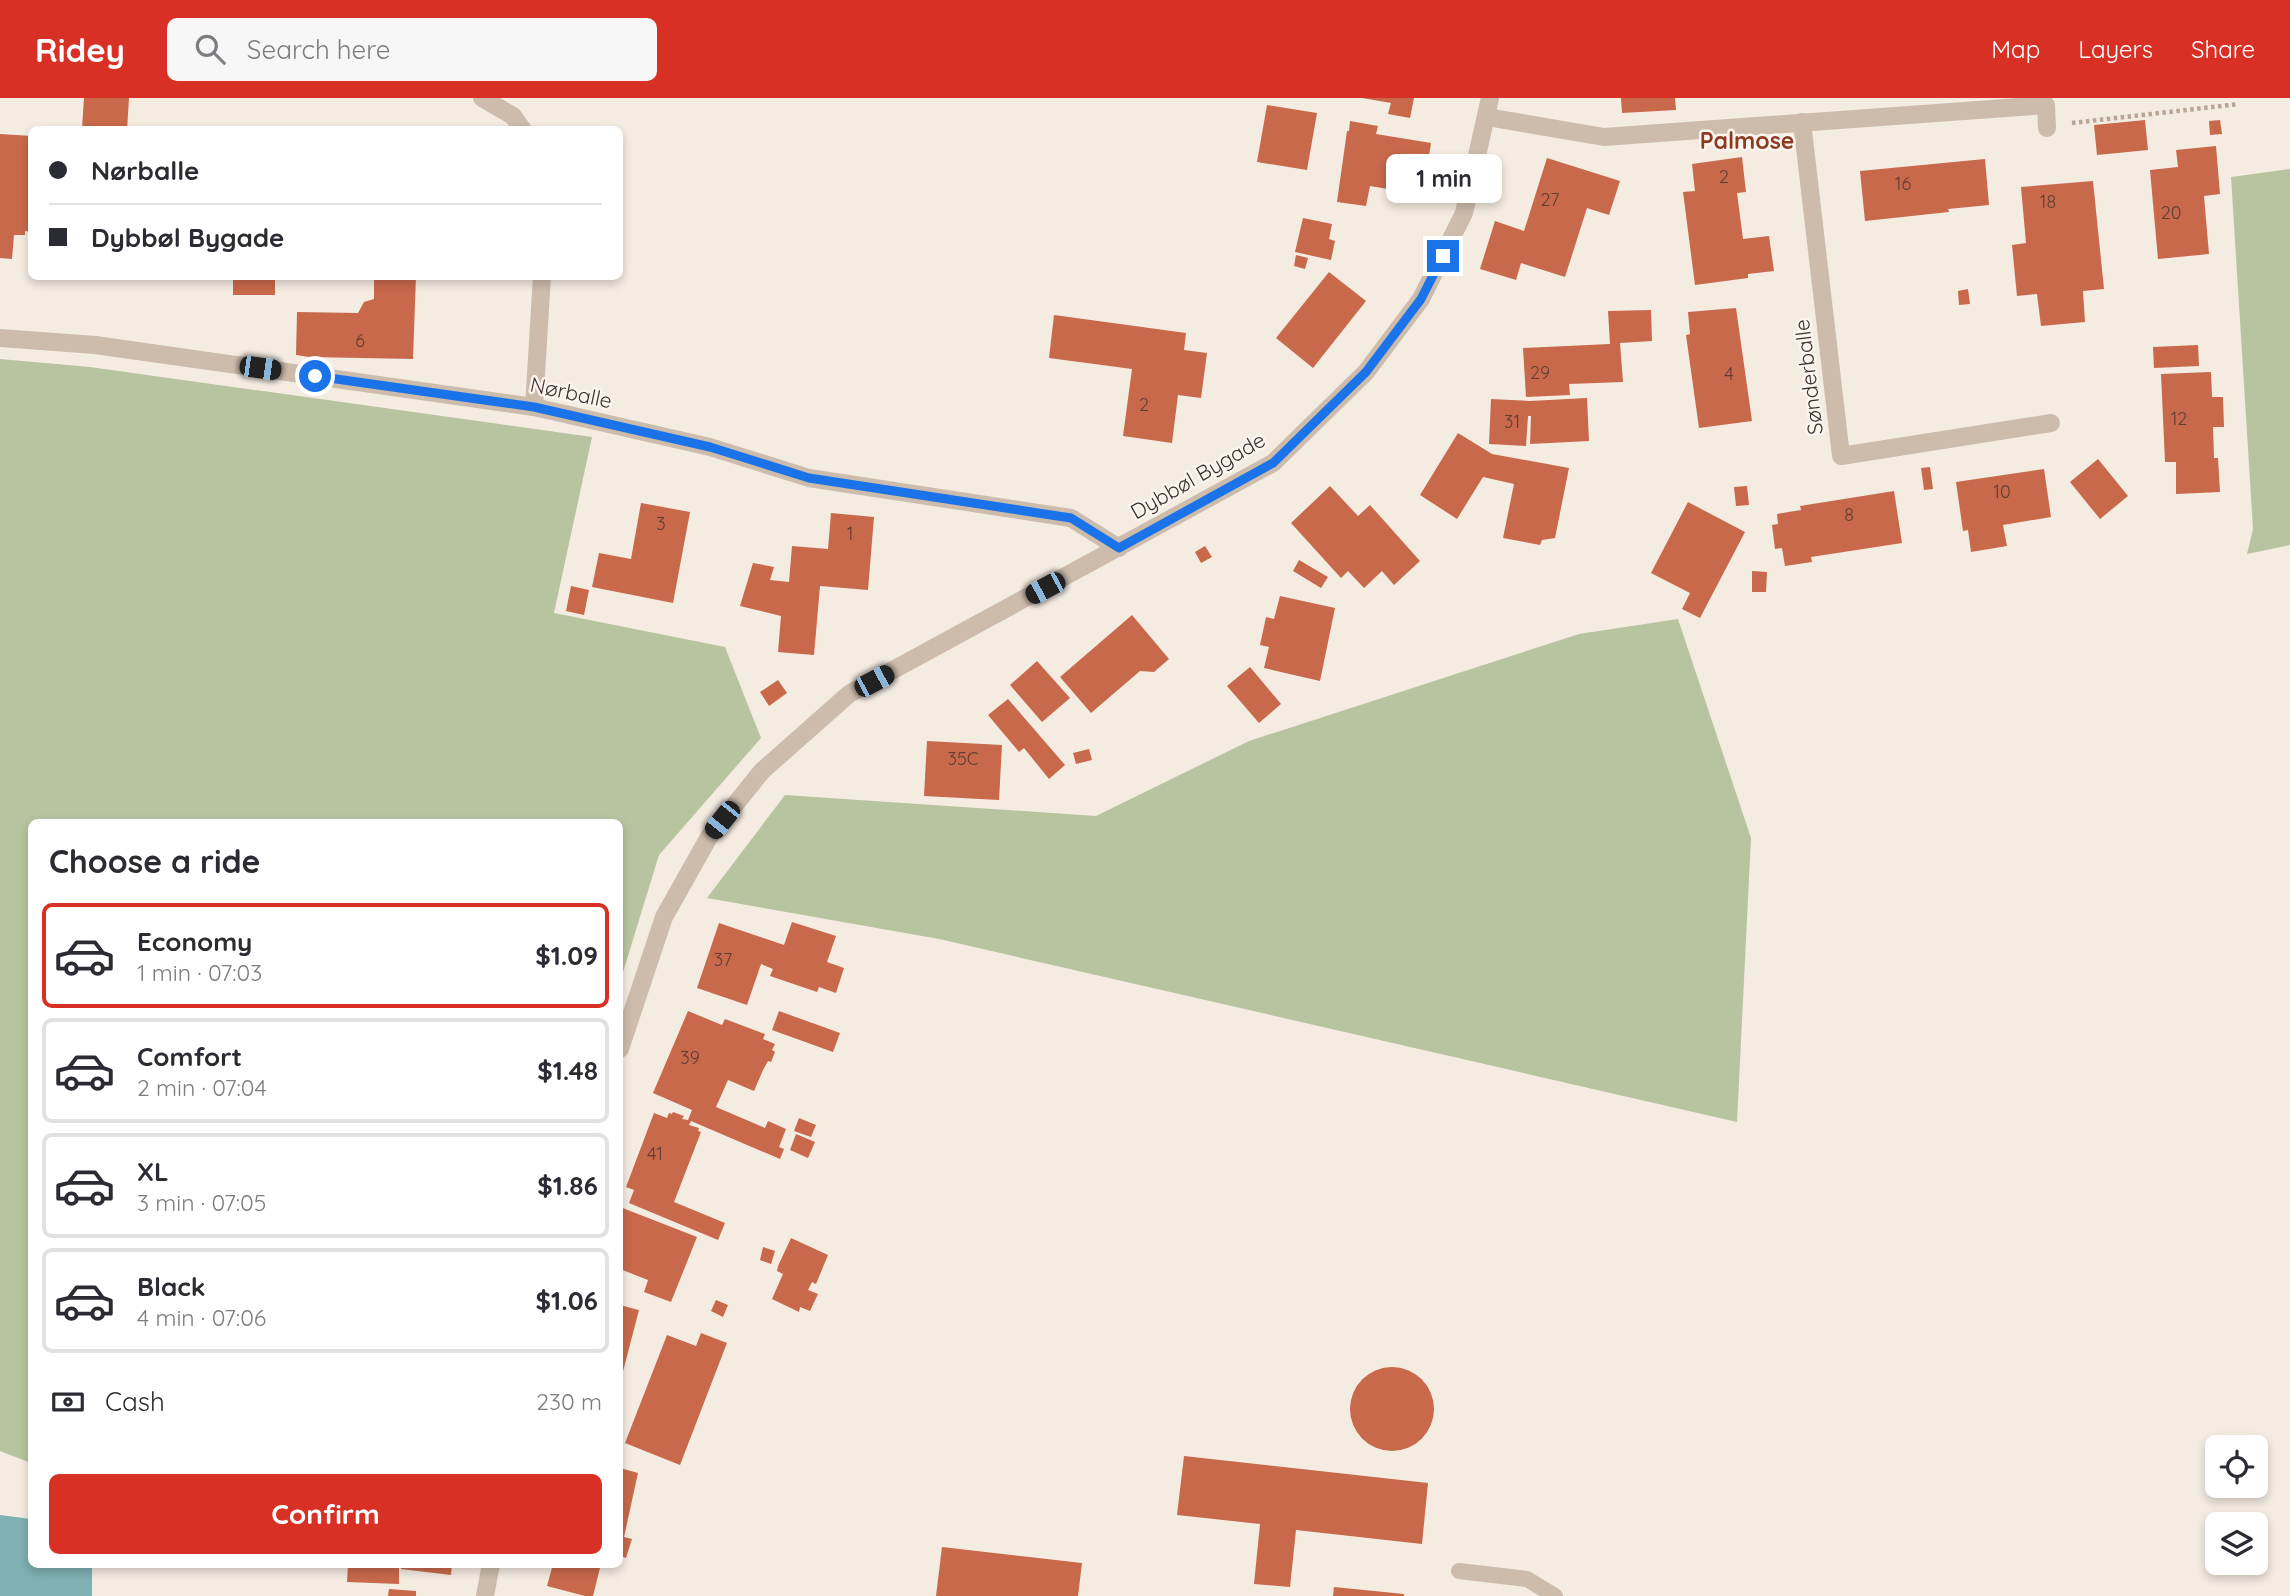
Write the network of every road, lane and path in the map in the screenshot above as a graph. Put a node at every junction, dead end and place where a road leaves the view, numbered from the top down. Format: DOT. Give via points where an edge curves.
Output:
graph roads {
  1 [pos="482,98"];
  2 [pos="1490,98"];
  3 [pos="2239,104"];
  4 [pos="1487,117"];
  5 [pos="1802,122"];
  6 [pos="520,126"];
  7 [pos="2047,128"];
  8 [pos="542,280"];
  9 [pos="0,338"];
  10 [pos="534,407"];
  11 [pos="2052,423"];
  12 [pos="1119,548"];
  13 [pos="623,1040"];
  14 [pos="490,1568"];
  15 [pos="1459,1571"];
  16 [pos="485,1596"];
  17 [pos="1555,1596"];
  1 -- 6 [label="street" via="513,116"];
  2 -- 4 [label="street, Dybbøl Bygade"];
  3 -- 7 [label="path"];
  4 -- 5 [label="street" via="1604,137"];
  4 -- 12 [label="street, Dybbøl Bygade" via="1464,213 1421,299 1366,372 1273,463"];
  5 -- 7 [label="street" via="2046,105"];
  5 -- 11 [label="street, Sønderballe" via="1841,456"];
  8 -- 10 [label="street"];
  9 -- 10 [label="street, Nørballe" via="95,345"];
  10 -- 12 [label="street, Nørballe" via="710,447 809,478 1071,518"];
  12 -- 13 [label="street, Dybbøl Bygade" via="849,694 761,771 709,837 664,917"];
  14 -- 16 [label="street"];
  15 -- 17 [label="lane" via="1527,1579"];
}
